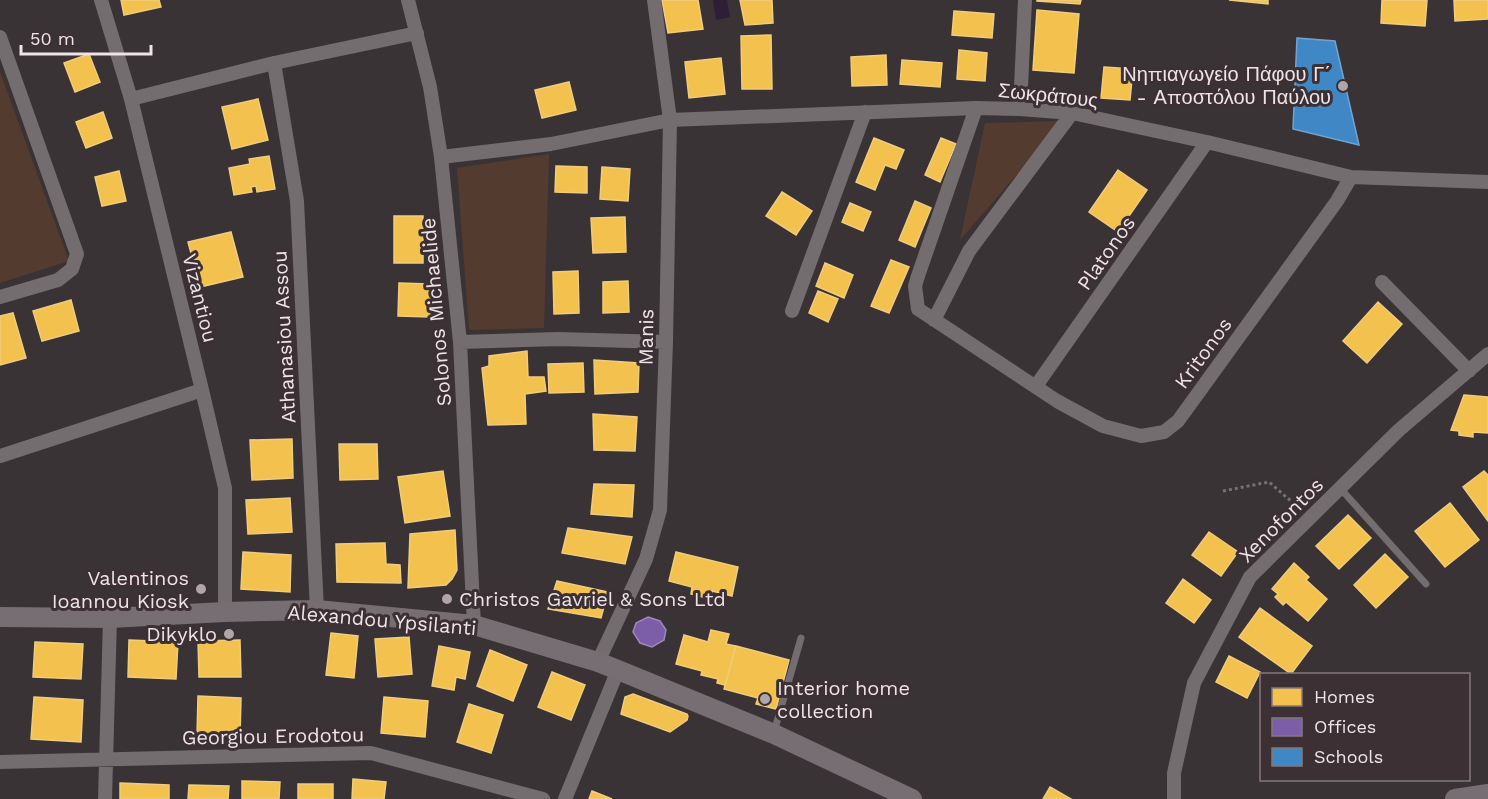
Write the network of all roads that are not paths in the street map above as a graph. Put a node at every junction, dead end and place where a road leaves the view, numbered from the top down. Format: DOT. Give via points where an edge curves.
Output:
graph roads {
  1 [pos="101,0"];
  2 [pos="409,0"];
  3 [pos="654,0"];
  4 [pos="1025,0"];
  5 [pos="417,33"];
  6 [pos="0,38"];
  7 [pos="274,63"];
  8 [pos="131,99"];
  9 [pos="976,108"];
  10 [pos="1020,109"];
  11 [pos="865,112"];
  12 [pos="1072,113"];
  13 [pos="670,120"];
  14 [pos="1207,142"];
  15 [pos="441,157"];
  16 [pos="1351,177"];
  17 [pos="1488,182"];
  18 [pos="1382,282"];
  19 [pos="0,297"];
  20 [pos="792,311"];
  21 [pos="934,320"];
  22 [pos="460,342"];
  23 [pos="666,342"];
  24 [pos="1488,354"];
  25 [pos="1469,371"];
  26 [pos="1035,386"];
  27 [pos="202,390"];
  28 [pos="0,455"];
  29 [pos="1340,488"];
  30 [pos="1426,584"];
  31 [pos="317,610"];
  32 [pos="225,612"];
  33 [pos="0,617"];
  34 [pos="110,618"];
  35 [pos="474,626"];
  36 [pos="801,638"];
  37 [pos="598,662"];
  38 [pos="618,670"];
  39 [pos="774,734"];
  40 [pos="106,759"];
  41 [pos="0,762"];
  42 [pos="1482,796"];
  43 [pos="105,799"];
  44 [pos="543,799"];
  45 [pos="565,799"];
  46 [pos="912,799"];
  47 [pos="1174,799"];
  48 [pos="1455,799"];
  1 -- 8 [label="street, Vizantiou"];
  2 -- 5 [label="street, Solonos Michaelide"];
  3 -- 13 [label="street, Manis"];
  4 -- 10 [label="street"];
  5 -- 7 [label="street"];
  5 -- 15 [label="street, Solonos Michaelide"];
  6 -- 19 [label="street" via="77,254 72,269 58,280"];
  7 -- 8 [label="street"];
  7 -- 31 [label="street, Athanasiou Assou" via="297,201"];
  8 -- 27 [label="street, Vizantiou"];
  9 -- 10 [label="street, Σωκράτους"];
  9 -- 11 [label="street, Σωκράτους"];
  9 -- 21 [label="street, Kritonos" via="915,286 918,309"];
  10 -- 12 [label="street, Σωκράτους"];
  11 -- 13 [label="street, Σωκράτους"];
  11 -- 20 [label="street"];
  12 -- 14 [label="street, Σωκράτους"];
  12 -- 21 [label="street" via="969,250"];
  13 -- 15 [label="street, Σωκράτους" via="551,144"];
  13 -- 23 [label="street, Manis"];
  14 -- 16 [label="street, Σωκράτους"];
  14 -- 26 [label="street, Platonos"];
  15 -- 22 [label="street, Solonos Michaelide"];
  16 -- 17 [label="street, Σωκράτους"];
  16 -- 26 [label="street, Kritonos" via="1178,421 1164,432 1141,436 1103,426"];
  18 -- 25 [label="street"];
  21 -- 26 [label="street, Kritonos"];
  22 -- 23 [label="street"];
  22 -- 35 [label="street, Solonos Michaelide"];
  23 -- 37 [label="street, Manis" via="660,510 646,559"];
  24 -- 25 [label="street, Xenofontos"];
  25 -- 29 [label="street, Xenofontos" via="1399,430"];
  27 -- 28 [label="street"];
  27 -- 32 [label="street, Vizantiou" via="225,489"];
  29 -- 30 [label="lane"];
  29 -- 47 [label="street, Xenofontos" via="1251,577 1194,683 1174,773"];
  31 -- 32 [label="main road, Alexandou Ypsilanti"];
  31 -- 35 [label="main road, Alexandou Ypsilanti"];
  32 -- 34 [label="main road, Alexandou Ypsilanti"];
  33 -- 34 [label="main road, Alexandou Ypsilanti"];
  34 -- 40 [label="street"];
  35 -- 37 [label="main road, Alexandou Ypsilanti"];
  36 -- 39 [label="lane"];
  37 -- 38 [label="main road, Alexandou Ypsilanti"];
  38 -- 39 [label="main road, Alexandou Ypsilanti"];
  38 -- 45 [label="street"];
  39 -- 46 [label="main road, Alexandou Ypsilanti"];
  40 -- 41 [label="street, Georgiou Erodotou"];
  40 -- 43 [label="street"];
  40 -- 44 [label="street, Georgiou Erodotou" via="371,753"];
  42 -- 48 [label="main road"];
}
